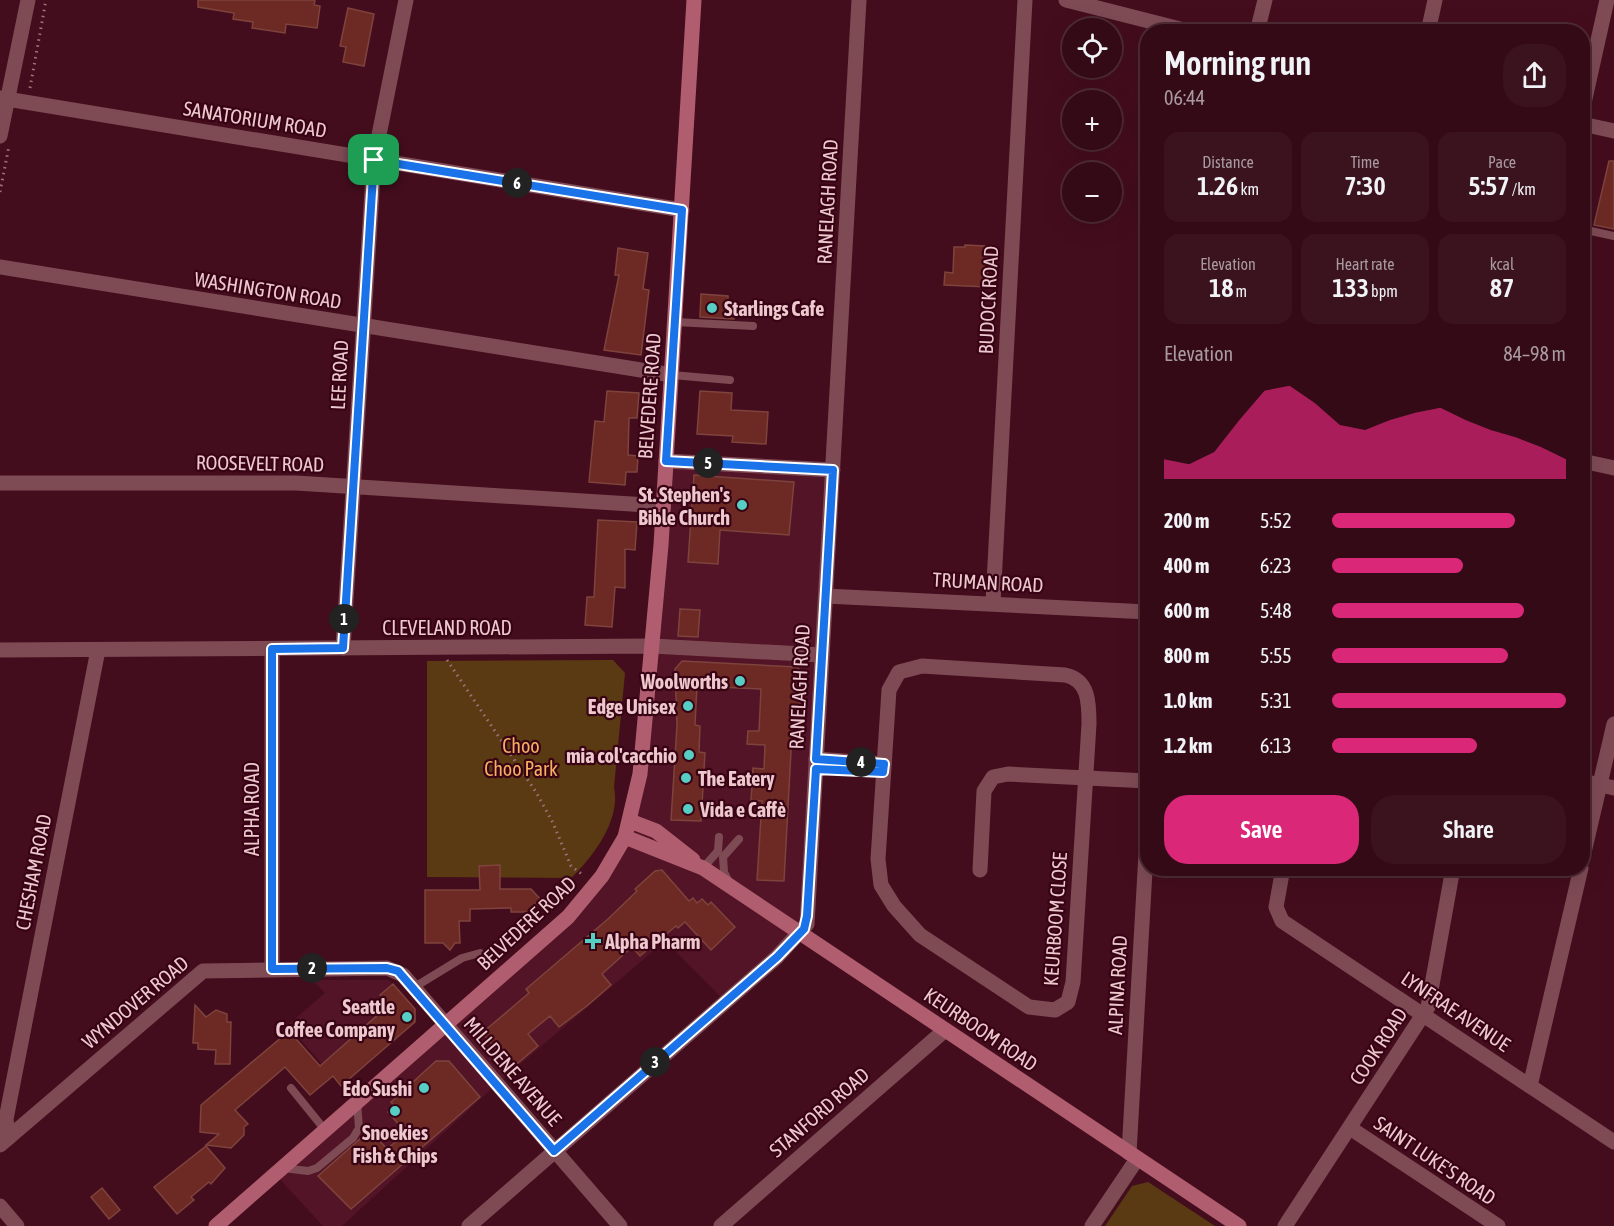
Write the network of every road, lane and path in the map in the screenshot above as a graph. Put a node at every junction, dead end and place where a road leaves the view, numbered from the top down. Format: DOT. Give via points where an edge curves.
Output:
graph roads {
  1 [pos="27,0"];
  2 [pos="406,0"];
  3 [pos="694,0"];
  4 [pos="859,0"];
  5 [pos="1025,0"];
  6 [pos="1066,0"];
  7 [pos="1265,0"];
  8 [pos="1435,0"];
  9 [pos="1607,0"];
  10 [pos="1094,3"];
  11 [pos="1165,24"];
  12 [pos="1259,24"];
  13 [pos="1430,24"];
  14 [pos="1590,76"];
  15 [pos="4,99"];
  16 [pos="1590,126"];
  17 [pos="1614,131"];
  18 [pos="0,136"];
  19 [pos="374,160"];
  20 [pos="682,210"];
  21 [pos="1590,231"];
  22 [pos="1614,236"];
  23 [pos="0,267"];
  24 [pos="675,322"];
  25 [pos="363,326"];
  26 [pos="753,326"];
  27 [pos="672,375"];
  28 [pos="730,380"];
  29 [pos="666,461"];
  30 [pos="1590,463"];
  31 [pos="1614,468"];
  32 [pos="833,470"];
  33 [pos="0,483"];
  34 [pos="353,486"];
  35 [pos="663,506"];
  36 [pos="826,596"];
  37 [pos="993,603"];
  38 [pos="1140,612"];
  39 [pos="652,646"];
  40 [pos="343,648"];
  41 [pos="272,649"];
  42 [pos="0,650"];
  43 [pos="98,650"];
  44 [pos="822,655"];
  45 [pos="446,659"];
  46 [pos="1614,724"];
  47 [pos="816,764"];
  48 [pos="884,768"];
  49 [pos="1085,778"];
  50 [pos="1140,781"];
  51 [pos="1590,783"];
  52 [pos="1607,787"];
  53 [pos="630,821"];
  54 [pos="625,837"];
  55 [pos="719,837"];
  56 [pos="1590,837"];
  57 [pos="739,839"];
  58 [pos="702,867"];
  59 [pos="980,870"];
  60 [pos="583,875"];
  61 [pos="1145,876"];
  62 [pos="1282,876"];
  63 [pos="1452,876"];
  64 [pos="1579,876"];
  65 [pos="735,890"];
  66 [pos="800,933"];
  67 [pos="480,953"];
  68 [pos="272,969"];
  69 [pos="413,988"];
  70 [pos="1424,1015"];
  71 [pos="445,1025"];
  72 [pos="945,1030"];
  73 [pos="1530,1086"];
  74 [pos="291,1088"];
  75 [pos="357,1102"];
  76 [pos="1350,1128"];
  77 [pos="326,1130"];
  78 [pos="4,1142"];
  79 [pos="1614,1142"];
  80 [pos="554,1151"];
  81 [pos="1133,1156"];
  82 [pos="282,1168"];
  83 [pos="0,1206"];
  84 [pos="17,1226"];
  85 [pos="216,1226"];
  86 [pos="469,1226"];
  87 [pos="620,1226"];
  88 [pos="721,1226"];
  89 [pos="1092,1226"];
  90 [pos="1239,1226"];
  91 [pos="1285,1226"];
  92 [pos="1498,1226"];
  1 -- 15 [label="street"];
  2 -- 19 [label="street, LEE ROAD"];
  3 -- 20 [label="main road, BELVEDERE ROAD"];
  4 -- 32 [label="street, RANELAGH ROAD"];
  5 -- 37 [label="street, BUDOCK ROAD"];
  6 -- 10 [label="street"];
  7 -- 12 [label="street"];
  8 -- 13 [label="street"];
  9 -- 14 [label="street"];
  10 -- 11 [label="street"];
  15 -- 18 [label="street"];
  15 -- 19 [label="street, SANATORIUM ROAD"];
  16 -- 17 [label="street"];
  19 -- 20 [label="street, SANATORIUM ROAD"];
  19 -- 25 [label="street, LEE ROAD"];
  20 -- 24 [label="main road, BELVEDERE ROAD"];
  21 -- 22 [label="lane"];
  23 -- 25 [label="street, WASHINGTON ROAD"];
  24 -- 26 [label="lane"];
  24 -- 27 [label="main road, BELVEDERE ROAD"];
  25 -- 27 [label="street, WASHINGTON ROAD"];
  25 -- 34 [label="street, LEE ROAD"];
  27 -- 28 [label="lane"];
  27 -- 29 [label="main road, BELVEDERE ROAD"];
  29 -- 32 [label="street"];
  29 -- 35 [label="main road, BELVEDERE ROAD"];
  30 -- 31 [label="street"];
  32 -- 36 [label="street, RANELAGH ROAD"];
  33 -- 34 [label="street, ROOSEVELT ROAD"];
  34 -- 35 [label="street, ROOSEVELT ROAD"];
  34 -- 40 [label="street, LEE ROAD"];
  35 -- 39 [label="main road, BELVEDERE ROAD"];
  36 -- 37 [label="street, TRUMAN ROAD"];
  36 -- 44 [label="street, RANELAGH ROAD"];
  37 -- 38 [label="street, TRUMAN ROAD"];
  39 -- 40 [label="street, CLEVELAND ROAD"];
  39 -- 44 [label="street, CLEVELAND ROAD"];
  39 -- 53 [label="main road, BELVEDERE ROAD" via="640,774"];
  40 -- 41 [label="street, CLEVELAND ROAD"];
  41 -- 43 [label="street, CLEVELAND ROAD"];
  41 -- 68 [label="street, ALPHA ROAD"];
  42 -- 43 [label="street, CLEVELAND ROAD"];
  43 -- 78 [label="street, CHESHAM ROAD"];
  44 -- 47 [label="street, RANELAGH ROAD"];
  45 -- 60 [label="path" via="536,792 571,866"];
  46 -- 52 [label="street"];
  47 -- 48 [label="street"];
  47 -- 66 [label="street, RANELAGH ROAD" via="807,924"];
  48 -- 49 [label="street, KEURBOOM CLOSE" via="889,690 899,672 922,666 1065,675 1079,680 1088,700"];
  48 -- 49 [label="street, KEURBOOM CLOSE" via="879,875 894,906 936,947 1029,1007 1044,1011 1062,1008 1072,988"];
  49 -- 50 [label="street"];
  49 -- 59 [label="street" via="1002,774 993,777 984,791"];
  51 -- 52 [label="street"];
  52 -- 56 [label="street"];
  53 -- 54 [label="main road, BELVEDERE ROAD"];
  53 -- 58 [label="main road, KEURBOOM ROAD" via="662,835"];
  54 -- 58 [label="main road, KEURBOOM ROAD"];
  54 -- 71 [label="main road, BELVEDERE ROAD" via="578,907"];
  55 -- 58 [label="lane" via="718,851"];
  57 -- 65 [label="lane" via="723,857 724,872"];
  58 -- 65 [label="main road, KEURBOOM ROAD"];
  61 -- 81 [label="street, ALPINA ROAD"];
  62 -- 70 [label="street, LYNFRAE AVENUE" via="1277,913 1290,927"];
  63 -- 70 [label="street, COOK ROAD" via="1431,1000"];
  64 -- 73 [label="street"];
  65 -- 66 [label="main road, KEURBOOM ROAD"];
  66 -- 72 [label="main road, KEURBOOM ROAD"];
  66 -- 80 [label="street, RANELAGH ROAD"];
  67 -- 69 [label="lane" via="462,958"];
  68 -- 69 [label="street, WYNDOVER ROAD" via="387,968 398,971"];
  68 -- 78 [label="street, WYNDOVER ROAD" via="216,969 197,974"];
  69 -- 71 [label="street, WYNDOVER ROAD"];
  70 -- 73 [label="street, LYNFRAE AVENUE"];
  70 -- 76 [label="street, COOK ROAD"];
  71 -- 75 [label="main road, BELVEDERE ROAD"];
  71 -- 80 [label="street, MILLDENE AVENUE"];
  72 -- 81 [label="main road, KEURBOOM ROAD"];
  72 -- 88 [label="street, STANFORD ROAD"];
  73 -- 79 [label="street, LYNFRAE AVENUE"];
  74 -- 77 [label="lane"];
  75 -- 77 [label="main road, BELVEDERE ROAD"];
  75 -- 82 [label="lane" via="359,1128 348,1143 317,1168"];
  76 -- 91 [label="street, COOK ROAD"];
  76 -- 92 [label="street, SAINT LUKE'S ROAD"];
  77 -- 82 [label="main road, BELVEDERE ROAD"];
  80 -- 86 [label="street, RANELAGH ROAD"];
  80 -- 87 [label="street, MILLDENE AVENUE"];
  81 -- 89 [label="street"];
  81 -- 90 [label="main road, KEURBOOM ROAD"];
  82 -- 85 [label="main road, BELVEDERE ROAD"];
  83 -- 84 [label="street"];
}
